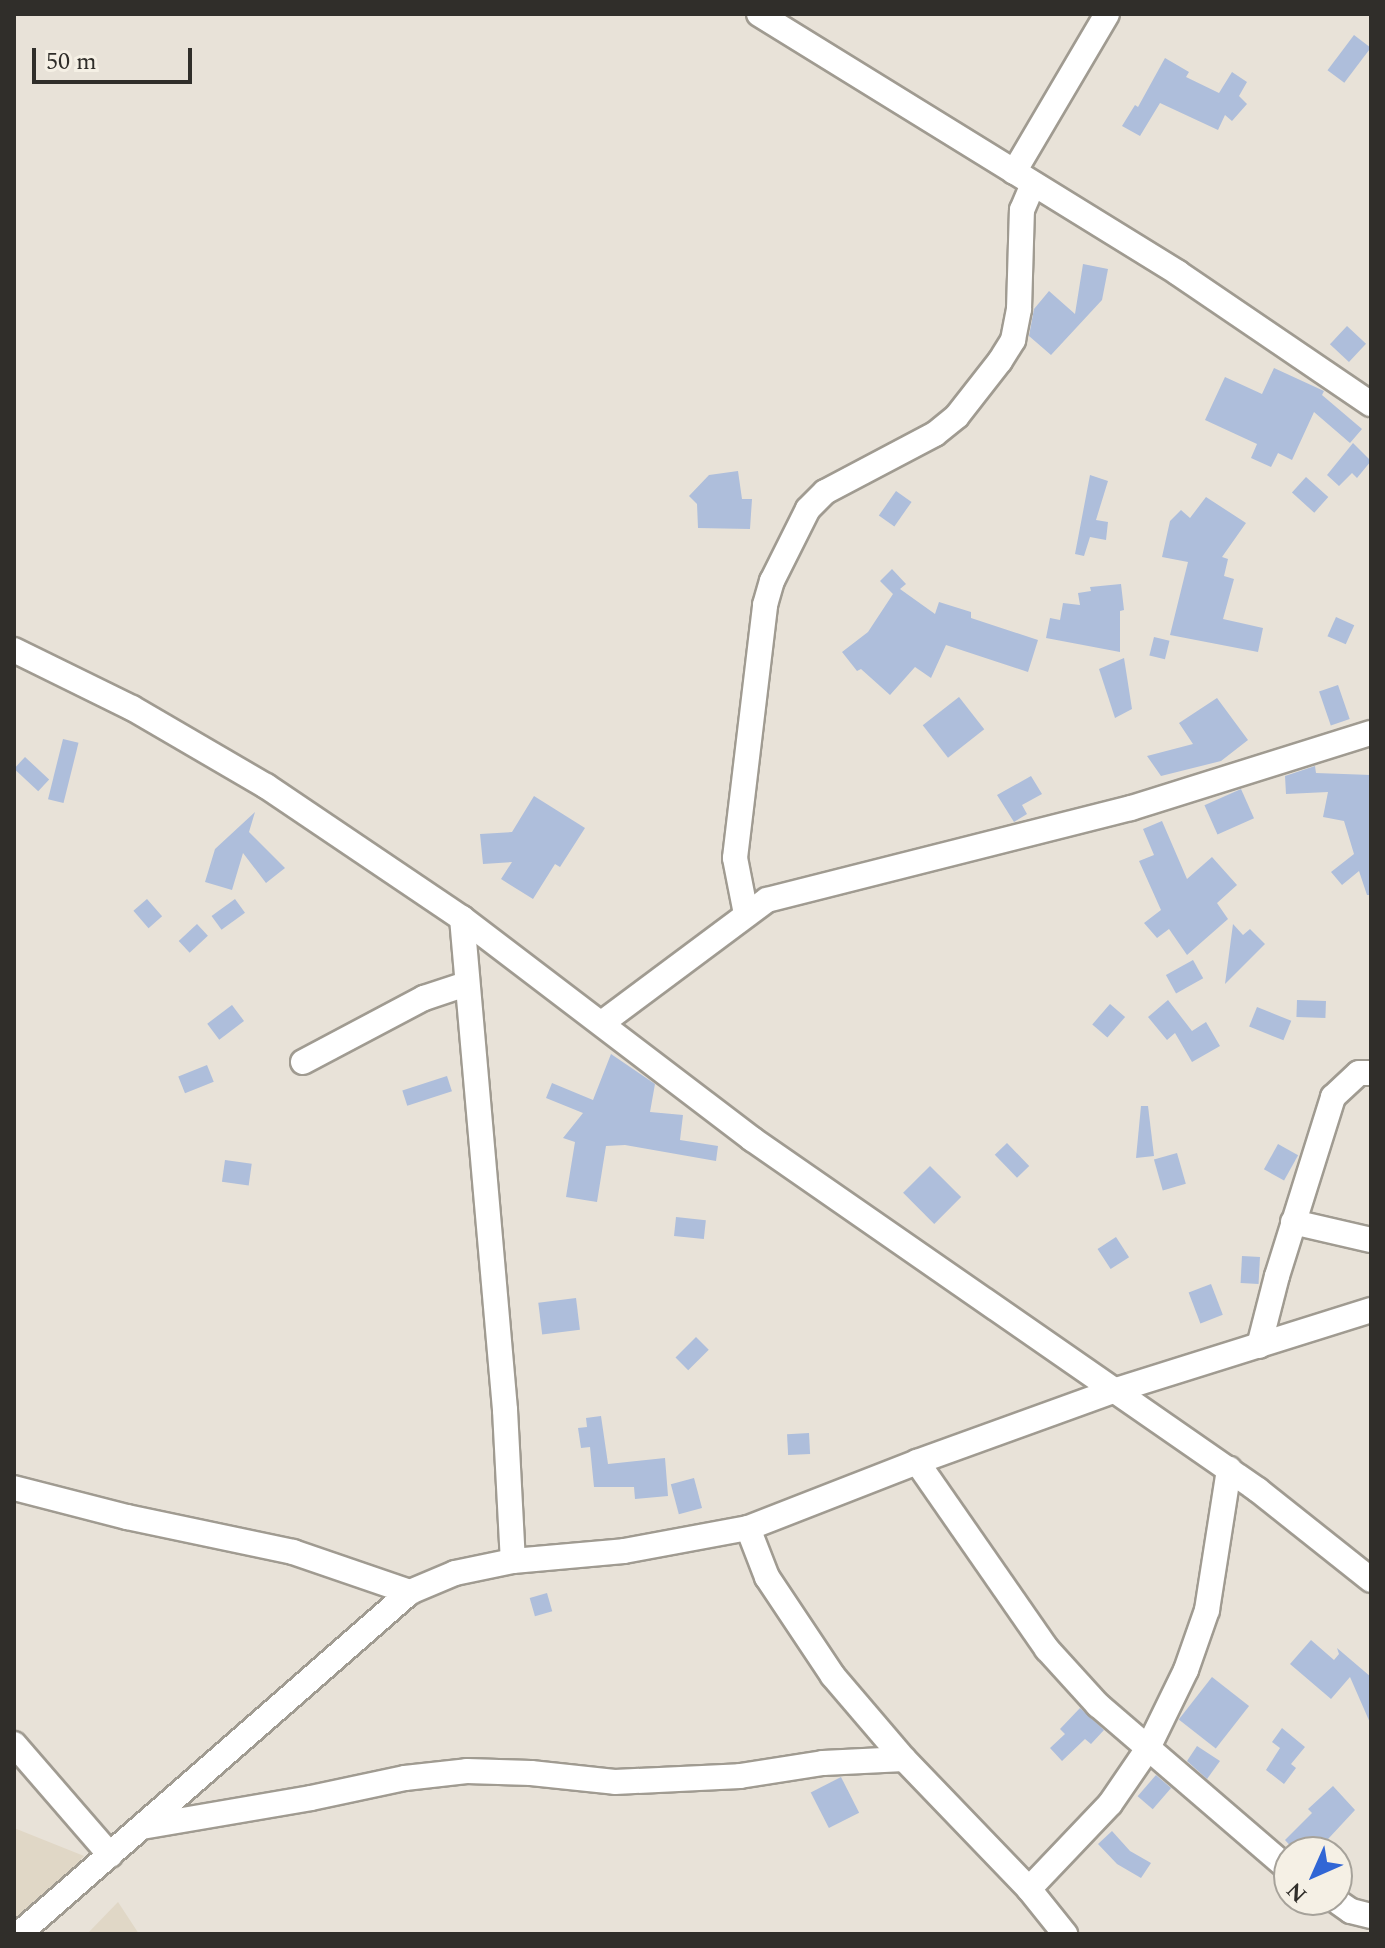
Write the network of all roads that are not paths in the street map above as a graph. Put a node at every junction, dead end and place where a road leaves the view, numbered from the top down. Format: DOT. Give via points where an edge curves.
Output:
graph roads {
  1 [pos="759,14"];
  2 [pos="1107,14"];
  3 [pos="1024,178"];
  4 [pos="1371,404"];
  5 [pos="14,650"];
  6 [pos="1371,733"];
  7 [pos="746,914"];
  8 [pos="462,918"];
  9 [pos="466,984"];
  10 [pos="602,1023"];
  11 [pos="303,1062"];
  12 [pos="1371,1073"];
  13 [pos="1293,1222"];
  14 [pos="1371,1240"];
  15 [pos="1371,1310"];
  16 [pos="1259,1346"];
  17 [pos="1116,1390"];
  18 [pos="917,1462"];
  19 [pos="1229,1469"];
  20 [pos="14,1488"];
  21 [pos="748,1528"];
  22 [pos="513,1561"];
  23 [pos="1371,1580"];
  24 [pos="410,1592"];
  25 [pos="14,1744"];
  26 [pos="1147,1750"];
  27 [pos="904,1759"];
  28 [pos="142,1827"];
  29 [pos="110,1855"];
  30 [pos="1273,1856"];
  31 [pos="1029,1889"];
  32 [pos="19,1934"];
  33 [pos="1065,1934"];
  1 -- 3 [label="street"];
  2 -- 3 [label="street"];
  3 -- 4 [label="street" via="1178,273"];
  3 -- 7 [label="street" via="1019,309 1013,340 1000,361 957,416 935,434 825,492 808,509 772,581 735,858"];
  5 -- 8 [label="street" via="132,708 266,786"];
  6 -- 7 [label="street" via="1131,808 797,890"];
  7 -- 10 [label="street"];
  8 -- 9 [label="street"];
  8 -- 10 [label="street"];
  9 -- 11 [label="street" via="424,998"];
  9 -- 22 [label="street" via="505,1410"];
  10 -- 17 [label="street" via="752,1139"];
  12 -- 13 [label="street" via="1359,1073 1333,1097"];
  13 -- 14 [label="street"];
  13 -- 16 [label="street"];
  15 -- 16 [label="street"];
  16 -- 17 [label="street"];
  17 -- 18 [label="street"];
  17 -- 19 [label="street"];
  18 -- 21 [label="street"];
  18 -- 26 [label="street" via="1047,1649"];
  19 -- 23 [label="street"];
  19 -- 26 [label="street" via="1207,1610 1186,1670"];
  20 -- 24 [label="street" via="293,1552"];
  21 -- 22 [label="street" via="624,1551"];
  21 -- 27 [label="street" via="767,1577 794,1621"];
  22 -- 24 [label="street" via="455,1573"];
  24 -- 28 [label="street"];
  25 -- 29 [label="street"];
  26 -- 30 [label="street"];
  26 -- 31 [label="street" via="1110,1804"];
  27 -- 28 [label="street" via="615,1782 467,1771"];
  27 -- 31 [label="street"];
  28 -- 29 [label="street"];
  29 -- 32 [label="street"];
  31 -- 33 [label="street"];
}
